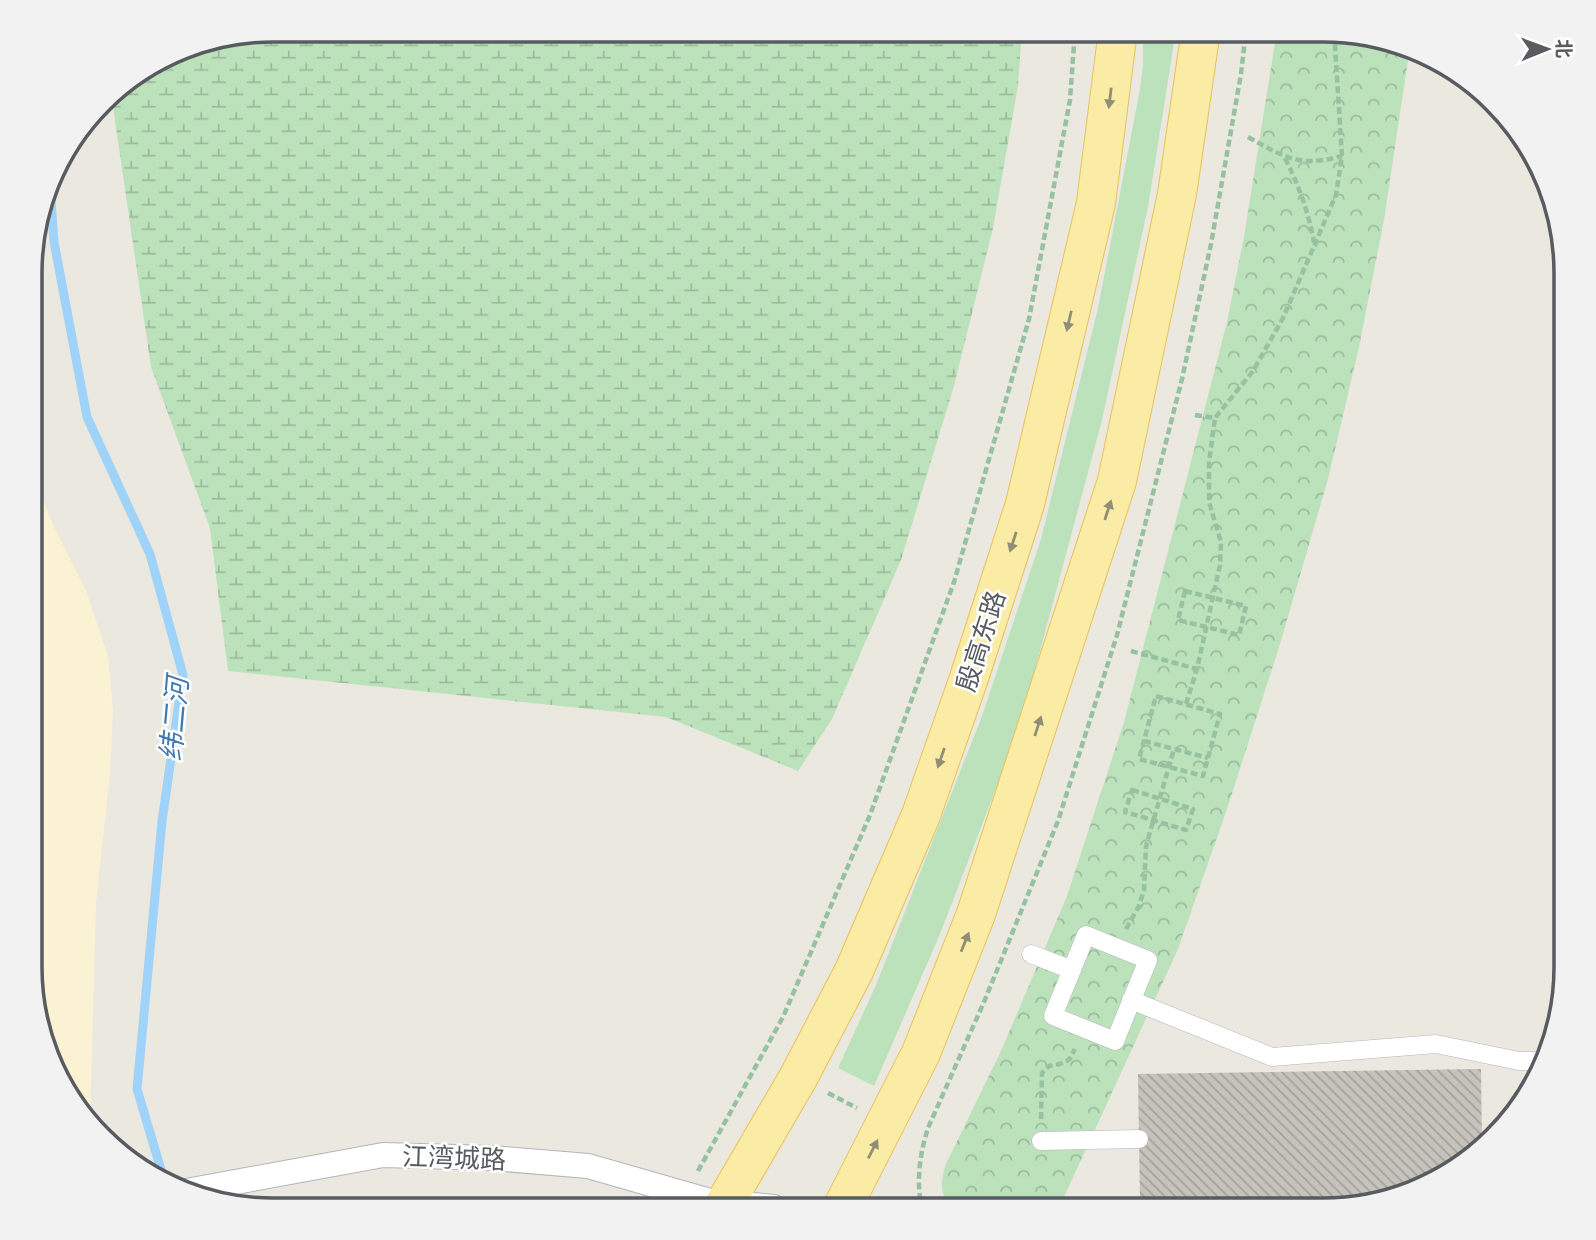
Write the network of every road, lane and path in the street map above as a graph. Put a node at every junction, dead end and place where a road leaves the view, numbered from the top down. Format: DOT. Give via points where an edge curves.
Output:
graph roads {
  1 [pos="1074,42"];
  2 [pos="1116,42"];
  3 [pos="1199,42"];
  4 [pos="1335,42"];
  5 [pos="1248,137"];
  6 [pos="1342,156"];
  7 [pos="1284,158"];
  8 [pos="1314,243"];
  9 [pos="1195,415"];
  10 [pos="1215,418"];
  11 [pos="1213,598"];
  12 [pos="1206,627"];
  13 [pos="1131,651"];
  14 [pos="1197,669"];
  15 [pos="1186,704"];
  16 [pos="1144,741"];
  17 [pos="1174,749"];
  18 [pos="1208,758"];
  19 [pos="1168,767"];
  20 [pos="1159,799"];
  21 [pos="1153,820"];
  22 [pos="1118,948"];
  23 [pos="1031,954"];
  24 [pos="1072,970"];
  25 [pos="1131,1000"];
  26 [pos="1084,1029"];
  27 [pos="760,1059"];
  28 [pos="1533,1061"];
  29 [pos="798,1078"];
  30 [pos="887,1123"];
  31 [pos="1139,1139"];
  32 [pos="1041,1141"];
  33 [pos="205,1188"];
  34 [pos="685,1194"];
  35 [pos="696,1198"];
  36 [pos="731,1198"];
  37 [pos="847,1198"];
  1 -- 27 [label="path" via="1070,100 1029,319 954,582 870,815 783,1017"];
  2 -- 29 [label="main road, 殷高东路, one-way" via="1096,203 1025,504 921,815 854,971"];
  30 -- 3 [label="main road, one-way" via="921,1053 976,914 1117,481 1177,194"];
  4 -- 6 [label="path"];
  5 -- 7 [label="path"];
  6 -- 7 [label="path" via="1324,161"];
  6 -- 8 [label="path" via="1336,195"];
  7 -- 8 [label="path" via="1298,183"];
  8 -- 10 [label="path" via="1283,318 1253,371"];
  9 -- 10 [label="path"];
  10 -- 11 [label="path" via="1209,502 1221,542"];
  11 -- 12 [label="path"];
  11 -- 12 [label="path" via="1185,591 1178,620"];
  11 -- 12 [label="path" via="1247,606 1239,635"];
  12 -- 14 [label="path"];
  13 -- 14 [label="path"];
  14 -- 15 [label="path"];
  15 -- 16 [label="path" via="1156,696"];
  15 -- 18 [label="path" via="1220,714"];
  16 -- 17 [label="path"];
  16 -- 19 [label="path" via="1139,759"];
  17 -- 18 [label="path"];
  17 -- 19 [label="path"];
  18 -- 19 [label="path" via="1203,776"];
  19 -- 20 [label="path"];
  20 -- 21 [label="path"];
  20 -- 21 [label="path" via="1132,790 1125,812"];
  20 -- 21 [label="path" via="1193,809 1186,830"];
  21 -- 22 [label="path" via="1146,846 1144,890"];
  22 -- 24 [label="street" via="1086,935"];
  22 -- 25 [label="street" via="1148,960"];
  23 -- 24 [label="street"];
  24 -- 26 [label="street" via="1053,1016"];
  25 -- 26 [label="street" via="1115,1041"];
  25 -- 28 [label="street" via="1272,1057 1436,1044"];
  26 -- 32 [label="path" via="1069,1060 1042,1073"];
  27 -- 29 [label="path"];
  27 -- 34 [label="path"];
  29 -- 30 [label="path"];
  29 -- 36 [label="main road, 殷高东路"];
  37 -- 30 [label="main road, one-way"];
  31 -- 32 [label="street"];
  33 -- 34 [label="street, 江湾城路" via="383,1155 588,1166"];
  34 -- 35 [label="street, 江湾城路"];
}
